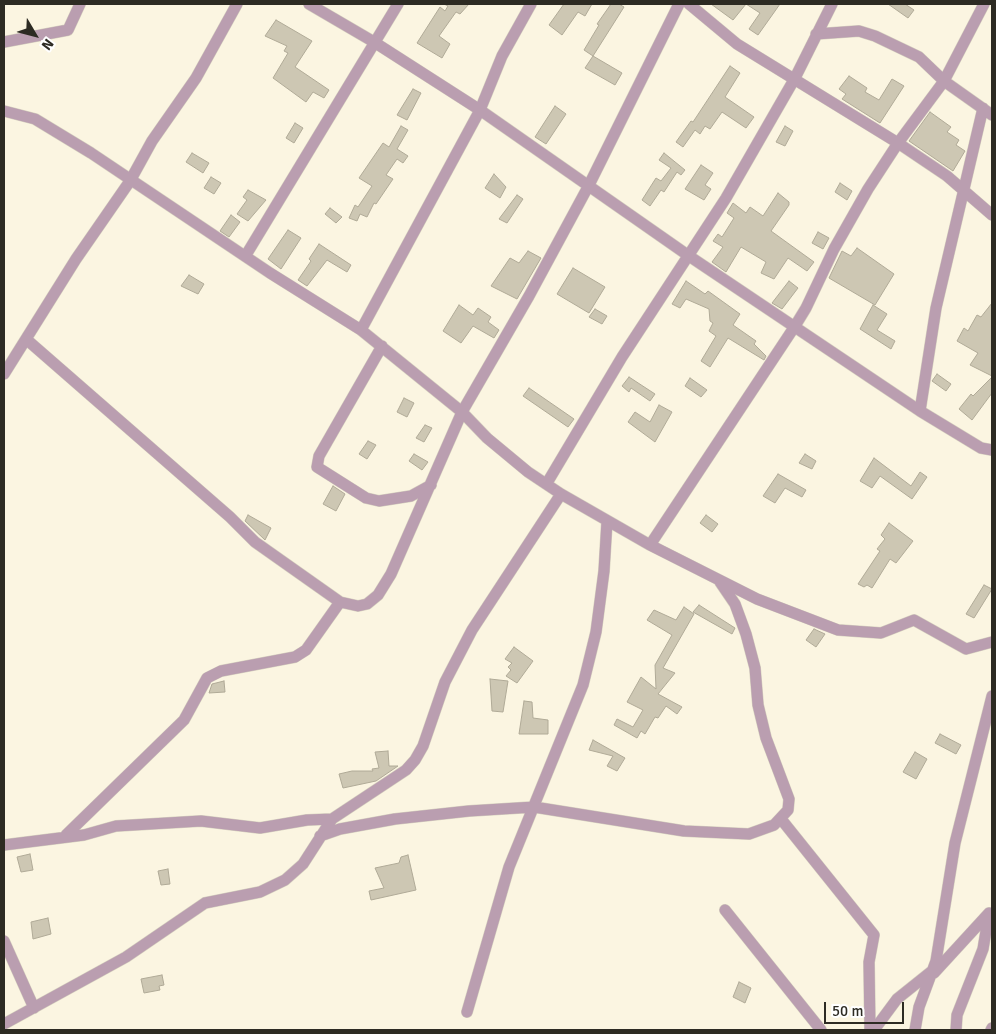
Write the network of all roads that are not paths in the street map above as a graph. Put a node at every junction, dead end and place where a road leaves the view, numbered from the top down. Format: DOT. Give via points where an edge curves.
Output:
graph roads {
  1 [pos="80,4"];
  2 [pos="237,4"];
  3 [pos="309,4"];
  4 [pos="398,4"];
  5 [pos="530,4"];
  6 [pos="680,4"];
  7 [pos="688,4"];
  8 [pos="832,4"];
  9 [pos="984,4"];
  10 [pos="816,34"];
  11 [pos="4,42"];
  12 [pos="374,42"];
  13 [pos="795,78"];
  14 [pos="944,81"];
  15 [pos="480,110"];
  16 [pos="4,111"];
  17 [pos="988,112"];
  18 [pos="898,142"];
  19 [pos="130,181"];
  20 [pos="589,185"];
  21 [pos="963,191"];
  22 [pos="992,215"];
  23 [pos="246,256"];
  24 [pos="689,256"];
  25 [pos="795,326"];
  26 [pos="361,330"];
  27 [pos="26,339"];
  28 [pos="382,346"];
  29 [pos="4,374"];
  30 [pos="920,411"];
  31 [pos="462,412"];
  32 [pos="992,450"];
  33 [pos="547,483"];
  34 [pos="431,485"];
  35 [pos="561,494"];
  36 [pos="607,521"];
  37 [pos="650,545"];
  38 [pos="719,580"];
  39 [pos="340,602"];
  40 [pos="992,642"];
  41 [pos="992,696"];
  42 [pos="534,807"];
  43 [pos="332,819"];
  44 [pos="781,819"];
  45 [pos="66,835"];
  46 [pos="320,836"];
  47 [pos="4,845"];
  48 [pos="725,910"];
  49 [pos="990,911"];
  50 [pos="4,941"];
  51 [pos="931,974"];
  52 [pos="34,1008"];
  53 [pos="467,1012"];
  54 [pos="4,1024"];
  55 [pos="821,1030"];
  56 [pos="870,1030"];
  57 [pos="874,1030"];
  58 [pos="915,1030"];
  59 [pos="956,1030"];
  1 -- 11 [label="street" via="68,30"];
  2 -- 19 [label="street" via="196,78 152,141"];
  3 -- 12 [label="street"];
  4 -- 12 [label="street"];
  5 -- 15 [label="street" via="502,56"];
  6 -- 20 [label="street"];
  7 -- 13 [label="street" via="737,44"];
  8 -- 10 [label="street"];
  9 -- 14 [label="street"];
  10 -- 13 [label="street"];
  10 -- 14 [label="street" via="859,31 875,36 920,57"];
  12 -- 15 [label="street"];
  12 -- 23 [label="street"];
  13 -- 18 [label="street"];
  13 -- 24 [label="street"];
  14 -- 17 [label="street"];
  14 -- 18 [label="street"];
  15 -- 20 [label="street"];
  15 -- 26 [label="street"];
  16 -- 19 [label="street" via="34,119"];
  17 -- 21 [label="street"];
  18 -- 21 [label="street"];
  18 -- 25 [label="street" via="834,249"];
  19 -- 23 [label="street"];
  19 -- 27 [label="street"];
  20 -- 24 [label="street"];
  20 -- 31 [label="street"];
  21 -- 22 [label="street"];
  21 -- 30 [label="street" via="936,308"];
  23 -- 26 [label="street"];
  24 -- 25 [label="street"];
  24 -- 33 [label="street" via="622,357"];
  25 -- 30 [label="street"];
  25 -- 37 [label="street"];
  26 -- 28 [label="street"];
  27 -- 29 [label="street"];
  27 -- 39 [label="street" via="255,542"];
  28 -- 31 [label="street"];
  28 -- 34 [label="street" via="319,456 317,466 366,498 379,501 411,496"];
  30 -- 32 [label="street" via="980,448"];
  31 -- 33 [label="street" via="528,472"];
  31 -- 34 [label="street"];
  33 -- 35 [label="street"];
  34 -- 39 [label="street" via="391,574 378,595 367,604 358,606"];
  35 -- 36 [label="street"];
  35 -- 43 [label="street" via="472,630 445,682 415,760 398,776"];
  36 -- 37 [label="street"];
  36 -- 42 [label="street" via="596,632 584,685"];
  37 -- 38 [label="street"];
  38 -- 40 [label="street" via="757,599 838,630 881,633 914,620 966,649"];
  38 -- 44 [label="street" via="735,604 746,634 766,738 789,798 788,810"];
  39 -- 45 [label="street" via="306,650 295,658 221,671 207,678 184,720"];
  41 -- 51 [label="street" via="955,843 936,961"];
  42 -- 44 [label="street" via="684,831 749,834 766,829"];
  42 -- 46 [label="street" via="395,819"];
  42 -- 53 [label="street" via="509,867"];
  43 -- 45 [label="street" via="260,828 201,821 116,826 84,835"];
  43 -- 46 [label="street"];
  44 -- 56 [label="street" via="874,936 869,962"];
  45 -- 47 [label="street"];
  46 -- 52 [label="street" via="303,864 285,880 260,892 205,903 126,957"];
  48 -- 55 [label="street"];
  49 -- 51 [label="street"];
  49 -- 59 [label="street" via="983,949 957,1015"];
  50 -- 52 [label="street"];
  51 -- 57 [label="street" via="897,999"];
  51 -- 58 [label="street"];
  52 -- 54 [label="street"];
}
